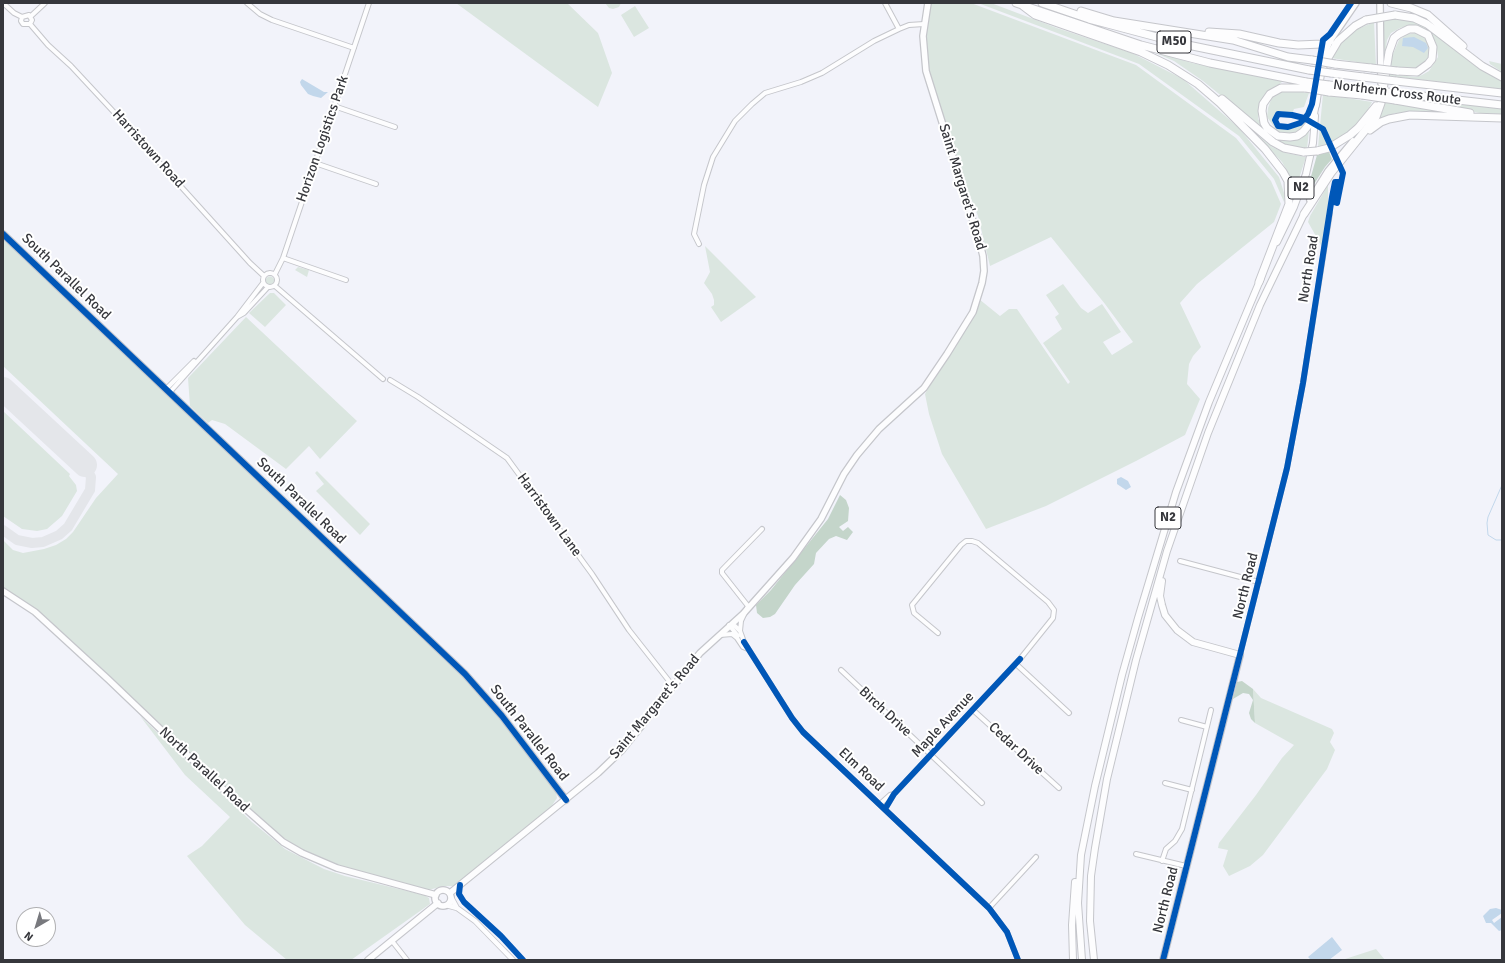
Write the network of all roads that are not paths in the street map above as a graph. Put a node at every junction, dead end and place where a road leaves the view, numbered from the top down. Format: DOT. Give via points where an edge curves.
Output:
graph roads {
  1 [pos="3,3"];
  2 [pos="45,3"];
  3 [pos="247,3"];
  4 [pos="369,3"];
  5 [pos="885,3"];
  6 [pos="928,3"];
  7 [pos="1042,3"];
  8 [pos="1052,3"];
  9 [pos="1356,3"];
  10 [pos="1380,3"];
  11 [pos="1391,3"];
  12 [pos="1019,4"];
  13 [pos="22,17"];
  14 [pos="30,17"];
  15 [pos="30,24"];
  16 [pos="924,24"];
  17 [pos="899,29"];
  18 [pos="1180,31"];
  19 [pos="1113,36"];
  20 [pos="1330,40"];
  21 [pos="354,48"];
  22 [pos="1322,68"];
  23 [pos="1490,70"];
  24 [pos="1502,76"];
  25 [pos="1306,85"];
  26 [pos="1502,93"];
  27 [pos="1395,96"];
  28 [pos="1316,100"];
  29 [pos="1379,104"];
  30 [pos="1502,105"];
  31 [pos="334,106"];
  32 [pos="1502,118"];
  33 [pos="395,127"];
  34 [pos="1352,148"];
  35 [pos="315,163"];
  36 [pos="376,184"];
  37 [pos="1330,213"];
  38 [pos="1304,214"];
  39 [pos="3,234"];
  40 [pos="700,244"];
  41 [pos="283,258"];
  42 [pos="275,274"];
  43 [pos="264,276"];
  44 [pos="346,280"];
  45 [pos="1259,282"];
  46 [pos="263,283"];
  47 [pos="275,286"];
  48 [pos="268,287"];
  49 [pos="237,317"];
  50 [pos="383,379"];
  51 [pos="390,380"];
  52 [pos="168,390"];
  53 [pos="762,529"];
  54 [pos="1175,529"];
  55 [pos="1180,561"];
  56 [pos="1259,582"];
  57 [pos="3,591"];
  58 [pos="748,606"];
  59 [pos="729,625"];
  60 [pos="740,631"];
  61 [pos="938,633"];
  62 [pos="719,635"];
  63 [pos="744,642"];
  64 [pos="749,650"];
  65 [pos="1240,655"];
  66 [pos="1016,664"];
  67 [pos="840,670"];
  68 [pos="673,686"];
  69 [pos="973,710"];
  70 [pos="1212,710"];
  71 [pos="1069,713"];
  72 [pos="1181,720"];
  73 [pos="1110,726"];
  74 [pos="1207,727"];
  75 [pos="931,755"];
  76 [pos="1165,783"];
  77 [pos="1059,788"];
  78 [pos="1192,790"];
  79 [pos="894,794"];
  80 [pos="566,800"];
  81 [pos="982,803"];
  82 [pos="880,804"];
  83 [pos="885,808"];
  84 [pos="1136,854"];
  85 [pos="1036,857"];
  86 [pos="1162,861"];
  87 [pos="1186,866"];
  88 [pos="436,895"];
  89 [pos="450,895"];
  90 [pos="438,903"];
  91 [pos="446,905"];
  92 [pos="458,908"];
  93 [pos="989,908"];
  94 [pos="392,941"];
  95 [pos="368,960"];
  96 [pos="407,960"];
  97 [pos="514,960"];
  98 [pos="1018,960"];
  99 [pos="1073,960"];
  100 [pos="1082,960"];
  101 [pos="1094,960"];
  102 [pos="1163,960"];
  1 -- 13 [label="street"];
  2 -- 14 [label="street"];
  3 -- 21 [label="street" via="272,20"];
  4 -- 21 [label="street, Horizon Logistics Park"];
  5 -- 17 [label="street"];
  6 -- 16 [label="main road, Saint Margaret's Road"];
  7 -- 26 [label="highway, Northern Cross Route / M50, bridge" via="1183,44 1309,70"];
  8 -- 18 [label="highway" via="1114,21"];
  9 -- 20 [label="main road"];
  10 -- 29 [label="main road, North Road"];
  11 -- 23 [label="highway" via="1428,15"];
  12 -- 19 [label="highway, M50"];
  12 -- 45 [label="highway" via="1035,15 1141,52 1168,65 1198,84 1220,103 1265,149 1288,181 1289,204"];
  13 -- 14 [label="street"];
  13 -- 15 [label="street" via="23,24"];
  14 -- 15 [label="street"];
  15 -- 43 [label="street, Harristown Road"];
  16 -- 17 [label="street"];
  16 -- 58 [label="main road, Saint Margaret's Road" via="924,59 930,84 979,240 984,271 978,296 966,323 930,379 915,398 890,418 867,442 844,474 821,519 801,548"];
  17 -- 40 [label="street" via="811,79 765,93 735,121 713,157 704,185 694,234"];
  18 -- 20 [label="highway, M50" via="1239,34 1298,45 1322,44"];
  18 -- 29 [label="highway, M50, bridge" via="1233,40 1288,57 1335,64 1371,68 1397,71 1417,72 1432,59 1433,47 1428,35 1416,29 1409,29 1399,34 1391,44 1388,63"];
  19 -- 25 [label="highway, M50" via="1210,63"];
  19 -- 29 [label="highway, bridge" via="1176,66 1202,83 1273,142 1284,148 1304,152 1329,148 1358,128"];
  20 -- 22 [label="main road"];
  21 -- 31 [label="street, Horizon Logistics Park"];
  22 -- 23 [label="highway, bridge" via="1338,41 1355,26 1366,20 1395,15 1414,18 1427,24"];
  22 -- 28 [label="highway, N2"];
  23 -- 24 [label="highway"];
  25 -- 27 [label="highway, bridge"];
  25 -- 28 [label="highway" via="1281,88 1270,94 1263,104 1262,111 1267,128 1278,136 1297,136 1312,121"];
  27 -- 30 [label="highway, Northern Cross Route"];
  27 -- 32 [label="highway"];
  28 -- 45 [label="highway, N2" via="1313,144 1306,174 1294,207"];
  29 -- 34 [label="highway" via="1376,117"];
  29 -- 38 [label="main road, North Road" via="1366,126 1339,156 1316,188"];
  31 -- 33 [label="street"];
  31 -- 35 [label="street, Horizon Logistics Park"];
  32 -- 34 [label="highway" via="1396,116 1374,127"];
  34 -- 38 [label="highway" via="1328,177"];
  35 -- 36 [label="street"];
  35 -- 41 [label="street, Horizon Logistics Park"];
  37 -- 56 [label="street, North Road" via="1292,443"];
  38 -- 54 [label="highway, N2" via="1265,294 1237,360 1208,433"];
  39 -- 52 [label="main road, South Parallel Road"];
  41 -- 42 [label="street, Horizon Logistics Park"];
  41 -- 44 [label="street"];
  42 -- 43 [label="street"];
  42 -- 47 [label="street"];
  43 -- 46 [label="street"];
  45 -- 73 [label="highway, N2" via="1209,402 1174,499 1138,618"];
  46 -- 48 [label="street"];
  46 -- 49 [label="street"];
  47 -- 48 [label="street"];
  47 -- 50 [label="street"];
  48 -- 49 [label="street"];
  49 -- 52 [label="street"];
  51 -- 68 [label="street, Harristown Lane" via="507,458 592,574 629,630"];
  52 -- 80 [label="main road, South Parallel Road" via="466,675 502,716"];
  53 -- 58 [label="street" via="722,570"];
  54 -- 65 [label="highway" via="1161,584 1160,596 1165,615 1177,630 1193,642"];
  54 -- 101 [label="highway, N2" via="1136,660 1099,821 1092,869 1090,921"];
  55 -- 56 [label="street"];
  56 -- 65 [label="street, North Road"];
  57 -- 88 [label="main road, North Parallel Road" via="35,612 283,842 337,868"];
  58 -- 59 [label="main road, Saint Margaret's Road"];
  58 -- 60 [label="street" via="741,621"];
  59 -- 60 [label="street"];
  59 -- 62 [label="main road, Saint Margaret's Road"];
  59 -- 63 [label="street, Elm Road"];
  60 -- 63 [label="street, Elm Road"];
  61 -- 66 [label="street, Maple Avenue" via="914,613 912,605 961,544 972,541 1043,598 1054,610 1053,618"];
  62 -- 64 [label="street, Elm Road" via="732,634"];
  62 -- 68 [label="main road, Saint Margaret's Road" via="700,653"];
  63 -- 64 [label="street, Elm Road"];
  64 -- 82 [label="street, Elm Road" via="803,732"];
  65 -- 87 [label="main road, North Road"];
  66 -- 69 [label="street, Maple Avenue"];
  66 -- 71 [label="street"];
  67 -- 75 [label="street, Birch Drive"];
  68 -- 80 [label="main road, Saint Margaret's Road" via="622,750"];
  69 -- 75 [label="street, Maple Avenue"];
  69 -- 77 [label="street, Cedar Drive"];
  70 -- 74 [label="street"];
  72 -- 74 [label="street"];
  73 -- 99 [label="highway" via="1091,789 1081,840 1073,903"];
  73 -- 100 [label="highway, N2" via="1081,855 1078,903"];
  74 -- 78 [label="street"];
  75 -- 79 [label="street, Maple Avenue"];
  75 -- 81 [label="street, Birch Drive"];
  76 -- 78 [label="street"];
  78 -- 86 [label="street" via="1180,834 1166,849"];
  79 -- 82 [label="street, Maple Avenue"];
  79 -- 83 [label="street, Maple Avenue"];
  80 -- 89 [label="main road, Saint Margaret's Road"];
  82 -- 83 [label="street, Elm Road"];
  83 -- 93 [label="street, Elm Road"];
  84 -- 86 [label="street"];
  85 -- 93 [label="street"];
  86 -- 87 [label="street"];
  87 -- 102 [label="main road, North Road"];
  88 -- 89 [label="main road" via="444,890"];
  88 -- 90 [label="main road"];
  89 -- 91 [label="main road"];
  89 -- 92 [label="street"];
  90 -- 91 [label="main road"];
  90 -- 94 [label="main road"];
  91 -- 92 [label="street"];
  92 -- 97 [label="street" via="475,921"];
  93 -- 98 [label="street, Elm Road" via="1007,932"];
  94 -- 95 [label="main road"];
  94 -- 96 [label="street"];
}
